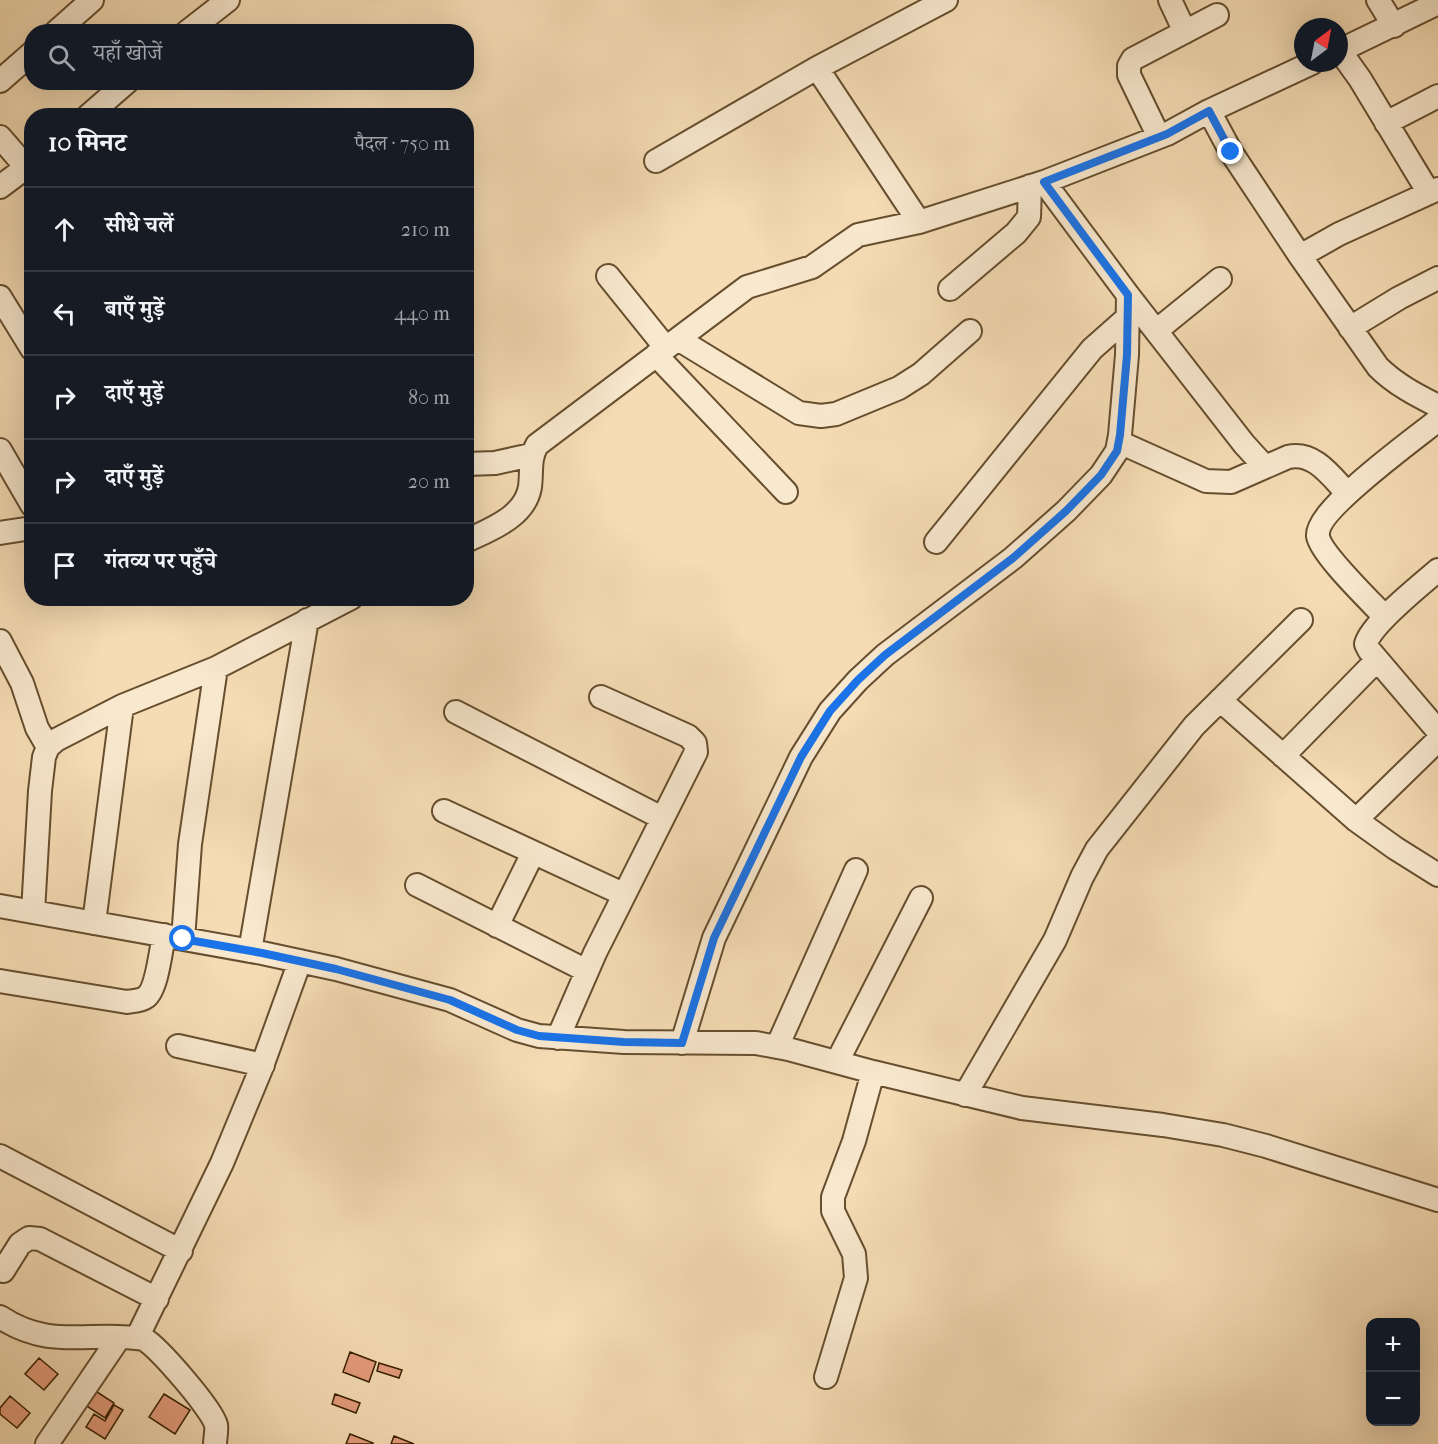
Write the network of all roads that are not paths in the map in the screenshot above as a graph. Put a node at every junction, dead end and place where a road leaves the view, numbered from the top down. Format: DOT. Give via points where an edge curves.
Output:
graph roads {
  1 [pos="92,0"];
  2 [pos="228,0"];
  3 [pos="946,0"];
  4 [pos="1170,0"];
  5 [pos="1378,0"];
  6 [pos="1438,3"];
  7 [pos="1217,15"];
  8 [pos="65,24"];
  9 [pos="197,24"];
  10 [pos="1394,26"];
  11 [pos="1185,32"];
  12 [pos="1348,47"];
  13 [pos="24,61"];
  14 [pos="1348,64"];
  15 [pos="817,68"];
  16 [pos="1294,71"];
  17 [pos="0,81"];
  18 [pos="118,90"];
  19 [pos="1438,96"];
  20 [pos="97,108"];
  21 [pos="1209,111"];
  22 [pos="1386,123"];
  23 [pos="0,136"];
  24 [pos="1159,137"];
  25 [pos="24,160"];
  26 [pos="656,161"];
  27 [pos="24,169"];
  28 [pos="1037,184"];
  29 [pos="0,187"];
  30 [pos="1434,191"];
  31 [pos="919,222"];
  32 [pos="1300,256"];
  33 [pos="608,276"];
  34 [pos="1438,278"];
  35 [pos="1220,279"];
  36 [pos="950,289"];
  37 [pos="1128,295"];
  38 [pos="0,297"];
  39 [pos="1126,318"];
  40 [pos="1350,328"];
  41 [pos="970,331"];
  42 [pos="1156,331"];
  43 [pos="24,337"];
  44 [pos="667,347"];
  45 [pos="1438,406"];
  46 [pos="1438,420"];
  47 [pos="1119,442"];
  48 [pos="0,450"];
  49 [pos="531,455"];
  50 [pos="474,464"];
  51 [pos="1265,467"];
  52 [pos="24,491"];
  53 [pos="786,492"];
  54 [pos="1347,493"];
  55 [pos="24,529"];
  56 [pos="0,533"];
  57 [pos="474,537"];
  58 [pos="936,542"];
  59 [pos="1438,570"];
  60 [pos="335,606"];
  61 [pos="1385,617"];
  62 [pos="307,620"];
  63 [pos="1301,620"];
  64 [pos="0,641"];
  65 [pos="1377,660"];
  66 [pos="216,668"];
  67 [pos="601,697"];
  68 [pos="1220,700"];
  69 [pos="122,706"];
  70 [pos="456,712"];
  71 [pos="1438,730"];
  72 [pos="1438,740"];
  73 [pos="48,747"];
  74 [pos="1283,756"];
  75 [pos="444,811"];
  76 [pos="662,818"];
  77 [pos="1356,820"];
  78 [pos="533,853"];
  79 [pos="856,870"];
  80 [pos="1438,875"];
  81 [pos="417,885"];
  82 [pos="623,894"];
  83 [pos="921,898"];
  84 [pos="0,906"];
  85 [pos="33,912"];
  86 [pos="94,923"];
  87 [pos="497,926"];
  88 [pos="174,937"];
  89 [pos="250,951"];
  90 [pos="300,961"];
  91 [pos="587,971"];
  92 [pos="0,981"];
  93 [pos="558,1038"];
  94 [pos="682,1043"];
  95 [pos="178,1046"];
  96 [pos="777,1047"];
  97 [pos="837,1062"];
  98 [pos="263,1065"];
  99 [pos="873,1072"];
  100 [pos="966,1095"];
  101 [pos="0,1156"];
  102 [pos="1438,1200"];
  103 [pos="181,1251"];
  104 [pos="3,1271"];
  105 [pos="157,1299"];
  106 [pos="0,1317"];
  107 [pos="128,1338"];
  108 [pos="826,1377"];
  109 [pos="47,1444"];
  110 [pos="215,1444"];
  1 -- 8 [label="street"];
  2 -- 9 [label="street"];
  3 -- 15 [label="street"];
  4 -- 11 [label="street"];
  5 -- 10 [label="street"];
  6 -- 10 [label="street"];
  7 -- 11 [label="street"];
  10 -- 12 [label="street"];
  11 -- 24 [label="street" via="1133,59 1129,66 1129,75"];
  13 -- 17 [label="street"];
  14 -- 22 [label="street"];
  15 -- 26 [label="street"];
  15 -- 31 [label="street"];
  16 -- 21 [label="street"];
  18 -- 20 [label="street"];
  19 -- 22 [label="street"];
  21 -- 24 [label="street"];
  21 -- 32 [label="street" via="1231,152"];
  22 -- 30 [label="street"];
  23 -- 25 [label="street"];
  24 -- 28 [label="street"];
  27 -- 29 [label="street"];
  28 -- 31 [label="street"];
  28 -- 36 [label="street" via="1029,217 1016,233"];
  28 -- 37 [label="street"];
  30 -- 32 [label="street"];
  31 -- 44 [label="street" via="858,235 812,267 747,287"];
  32 -- 40 [label="street"];
  33 -- 44 [label="street"];
  34 -- 40 [label="street"];
  35 -- 42 [label="street"];
  37 -- 39 [label="street"];
  37 -- 42 [label="street"];
  38 -- 43 [label="street"];
  39 -- 47 [label="street" via="1127,355"];
  39 -- 58 [label="street" via="1092,349"];
  40 -- 45 [label="street" via="1388,377"];
  41 -- 44 [label="street" via="899,388 836,414 821,416 799,413"];
  42 -- 51 [label="street"];
  44 -- 49 [label="street" via="546,437"];
  44 -- 53 [label="street"];
  46 -- 54 [label="street"];
  47 -- 51 [label="street" via="1206,481 1231,482"];
  47 -- 94 [label="street" via="1101,475 1066,511 1013,558 885,655 830,711 801,757 714,938"];
  48 -- 52 [label="street"];
  49 -- 50 [label="street"];
  49 -- 57 [label="street" via="530,488 523,504 505,522"];
  51 -- 54 [label="street" via="1288,457 1305,456 1319,464"];
  54 -- 61 [label="street" via="1318,528 1318,538"];
  55 -- 56 [label="street"];
  59 -- 61 [label="street"];
  60 -- 62 [label="street"];
  61 -- 65 [label="street" via="1366,644"];
  62 -- 66 [label="street"];
  62 -- 89 [label="street"];
  63 -- 68 [label="street"];
  64 -- 73 [label="street" via="22,683 36,728"];
  65 -- 71 [label="street"];
  65 -- 74 [label="street"];
  66 -- 69 [label="street"];
  66 -- 88 [label="street"];
  67 -- 76 [label="street" via="688,736 695,743 696,752"];
  68 -- 74 [label="street"];
  68 -- 100 [label="street" via="1194,726 1097,849 1055,940"];
  69 -- 73 [label="street"];
  69 -- 86 [label="street"];
  70 -- 76 [label="street"];
  72 -- 77 [label="street"];
  73 -- 85 [label="street" via="40,791"];
  74 -- 77 [label="street"];
  75 -- 78 [label="street"];
  76 -- 82 [label="street"];
  77 -- 80 [label="street"];
  78 -- 82 [label="street"];
  78 -- 87 [label="street"];
  79 -- 96 [label="street"];
  81 -- 87 [label="street"];
  82 -- 91 [label="street"];
  83 -- 97 [label="street"];
  84 -- 85 [label="street"];
  85 -- 86 [label="street"];
  86 -- 88 [label="street"];
  87 -- 91 [label="street"];
  88 -- 89 [label="street"];
  88 -- 92 [label="street" via="152,989 138,1001"];
  89 -- 90 [label="street"];
  90 -- 93 [label="street" via="450,1000 517,1030"];
  90 -- 98 [label="street"];
  91 -- 93 [label="street"];
  93 -- 94 [label="street"];
  94 -- 96 [label="street" via="756,1043"];
  95 -- 98 [label="street"];
  96 -- 97 [label="street"];
  97 -- 99 [label="street"];
  98 -- 103 [label="street"];
  99 -- 100 [label="street"];
  99 -- 108 [label="street" via="833,1197 833,1210 854,1254 856,1278"];
  100 -- 102 [label="street" via="1022,1108 1223,1136"];
  101 -- 103 [label="street"];
  103 -- 105 [label="street"];
  104 -- 105 [label="street" via="20,1244 29,1238 40,1239"];
  105 -- 107 [label="street"];
  106 -- 107 [label="street" via="26,1332 45,1337"];
  107 -- 109 [label="street"];
  107 -- 110 [label="street" via="151,1343 207,1410 216,1425"];
}
